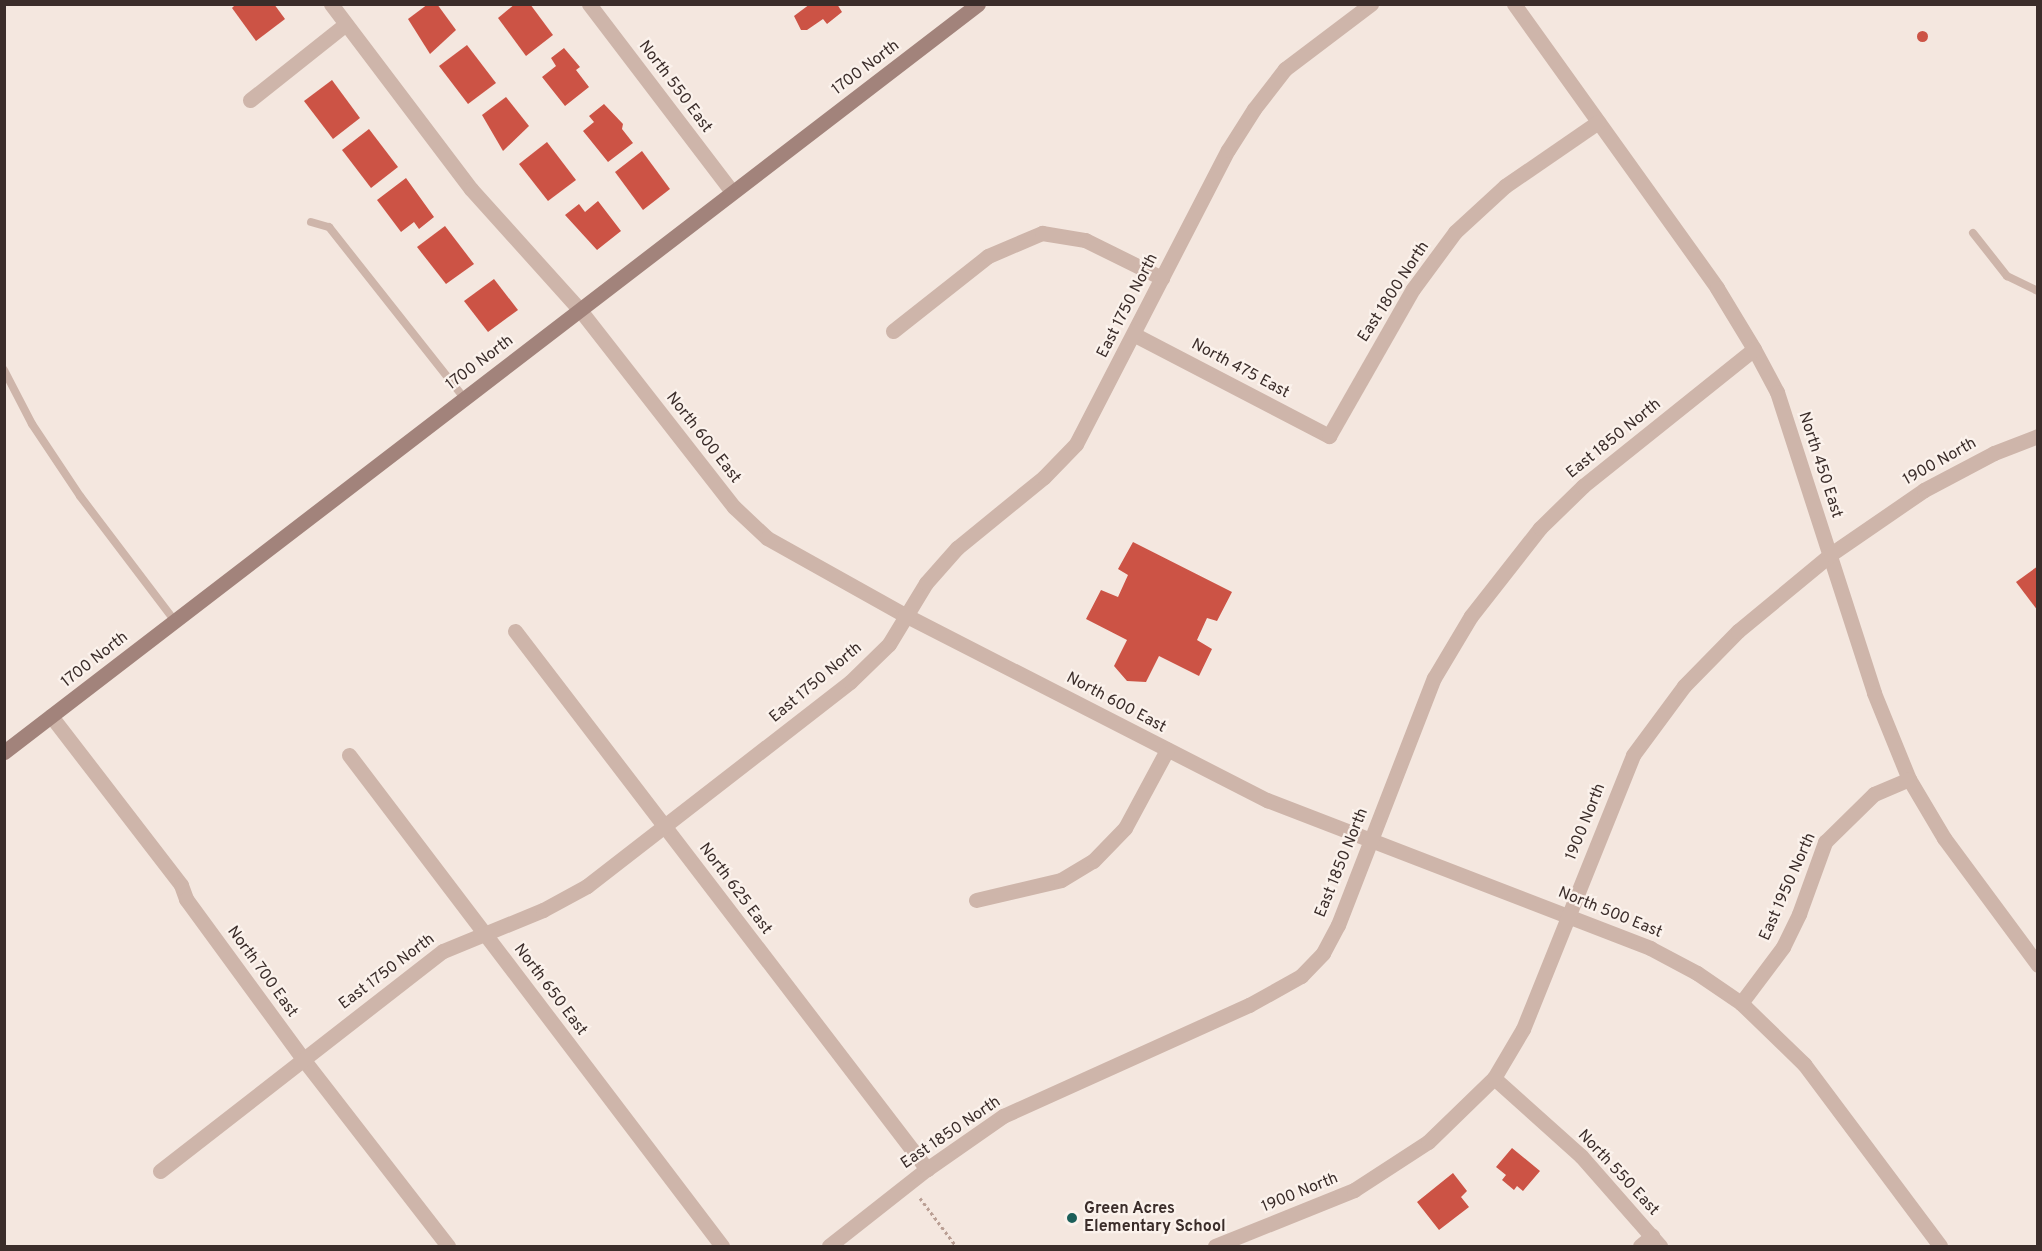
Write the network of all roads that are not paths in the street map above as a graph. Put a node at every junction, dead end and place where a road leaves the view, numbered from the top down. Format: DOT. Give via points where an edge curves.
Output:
graph roads {
  1 [pos="331,4"];
  2 [pos="589,4"];
  3 [pos="978,4"];
  4 [pos="1371,4"];
  5 [pos="1514,4"];
  6 [pos="346,24"];
  7 [pos="250,100"];
  8 [pos="1598,122"];
  9 [pos="732,192"];
  10 [pos="311,222"];
  11 [pos="1973,233"];
  12 [pos="1162,279"];
  13 [pos="2037,291"];
  14 [pos="580,310"];
  15 [pos="893,331"];
  16 [pos="1135,334"];
  17 [pos="1755,349"];
  18 [pos="4,370"];
  19 [pos="464,398"];
  20 [pos="1329,436"];
  21 [pos="2037,436"];
  22 [pos="1831,554"];
  23 [pos="905,615"];
  24 [pos="176,621"];
  25 [pos="515,631"];
  26 [pos="51,716"];
  27 [pos="1167,750"];
  28 [pos="4,752"];
  29 [pos="349,756"];
  30 [pos="1910,779"];
  31 [pos="665,826"];
  32 [pos="1372,838"];
  33 [pos="976,900"];
  34 [pos="1566,915"];
  35 [pos="482,932"];
  36 [pos="2037,965"];
  37 [pos="1741,1003"];
  38 [pos="303,1059"];
  39 [pos="1494,1078"];
  40 [pos="927,1169"];
  41 [pos="160,1172"];
  42 [pos="1243,1241"];
  43 [pos="1656,1241"];
  44 [pos="448,1246"];
  45 [pos="722,1246"];
  46 [pos="829,1246"];
  47 [pos="1215,1246"];
  48 [pos="1640,1246"];
  49 [pos="1940,1246"];
  1 -- 6 [label="street, North 600 East"];
  2 -- 9 [label="street, North 550 East"];
  3 -- 9 [label="street, 1700 North"];
  4 -- 12 [label="street, East 1750 North" via="1285,69 1254,109 1228,150"];
  5 -- 8 [label="street, North 450 East"];
  6 -- 7 [label="street"];
  6 -- 14 [label="street, North 600 East" via="471,189"];
  8 -- 17 [label="street, North 450 East" via="1718,288"];
  8 -- 20 [label="street, East 1800 North" via="1505,186 1455,232 1413,289"];
  9 -- 14 [label="street, 1700 North"];
  10 -- 19 [label="lane" via="329,227"];
  11 -- 13 [label="lane" via="2007,276"];
  12 -- 15 [label="street" via="1085,240 1042,233 988,256"];
  12 -- 16 [label="street, East 1750 North"];
  14 -- 19 [label="street, 1700 North"];
  14 -- 23 [label="street, North 600 East" via="734,507 767,538"];
  16 -- 20 [label="street, North 475 East"];
  16 -- 23 [label="street, East 1750 North" via="1076,444 1044,477 957,548 926,583"];
  17 -- 22 [label="street, North 450 East" via="1777,392"];
  17 -- 32 [label="street, East 1850 North" via="1582,486 1504,572 1471,616 1434,678"];
  18 -- 24 [label="lane" via="32,424 80,496"];
  19 -- 24 [label="street, 1700 North"];
  21 -- 22 [label="street, 1900 North" via="1994,453 1924,490"];
  22 -- 30 [label="street, North 450 East" via="1874,693"];
  22 -- 34 [label="street, 1900 North" via="1738,631 1684,687 1633,755"];
  23 -- 27 [label="street, North 600 East"];
  23 -- 31 [label="street, East 1750 North" via="889,645 850,682"];
  24 -- 26 [label="street, 1700 North"];
  25 -- 31 [label="street, North 625 East"];
  26 -- 28 [label="street, 1700 North"];
  26 -- 38 [label="street, North 700 East" via="181,885 186,899"];
  27 -- 32 [label="street, North 500 East" via="1267,800"];
  27 -- 33 [label="street" via="1125,828 1093,861 1061,880"];
  29 -- 35 [label="street, North 650 East"];
  30 -- 36 [label="street, North 450 East" via="1944,838"];
  30 -- 37 [label="street, East 1950 North" via="1874,794 1825,842 1783,947"];
  31 -- 35 [label="street, East 1750 North" via="587,886 543,910"];
  31 -- 40 [label="street, North 625 East"];
  32 -- 34 [label="street, North 500 East"];
  32 -- 40 [label="street, East 1850 North" via="1338,925 1323,952 1301,975 1249,1005 1003,1116"];
  34 -- 37 [label="street, North 500 East" via="1650,948"];
  34 -- 39 [label="street, 1900 North" via="1523,1029"];
  35 -- 38 [label="street, East 1750 North" via="442,951"];
  35 -- 45 [label="street, North 650 East"];
  37 -- 49 [label="street, North 500 East" via="1804,1064"];
  38 -- 41 [label="street, East 1750 North"];
  38 -- 44 [label="street, North 700 East"];
  39 -- 42 [label="street, 1900 North" via="1428,1142 1354,1190"];
  39 -- 43 [label="street, North 550 East" via="1581,1156"];
  40 -- 46 [label="street, East 1850 North"];
  42 -- 47 [label="street, 1900 North"];
  43 -- 48 [label="street"];
}
